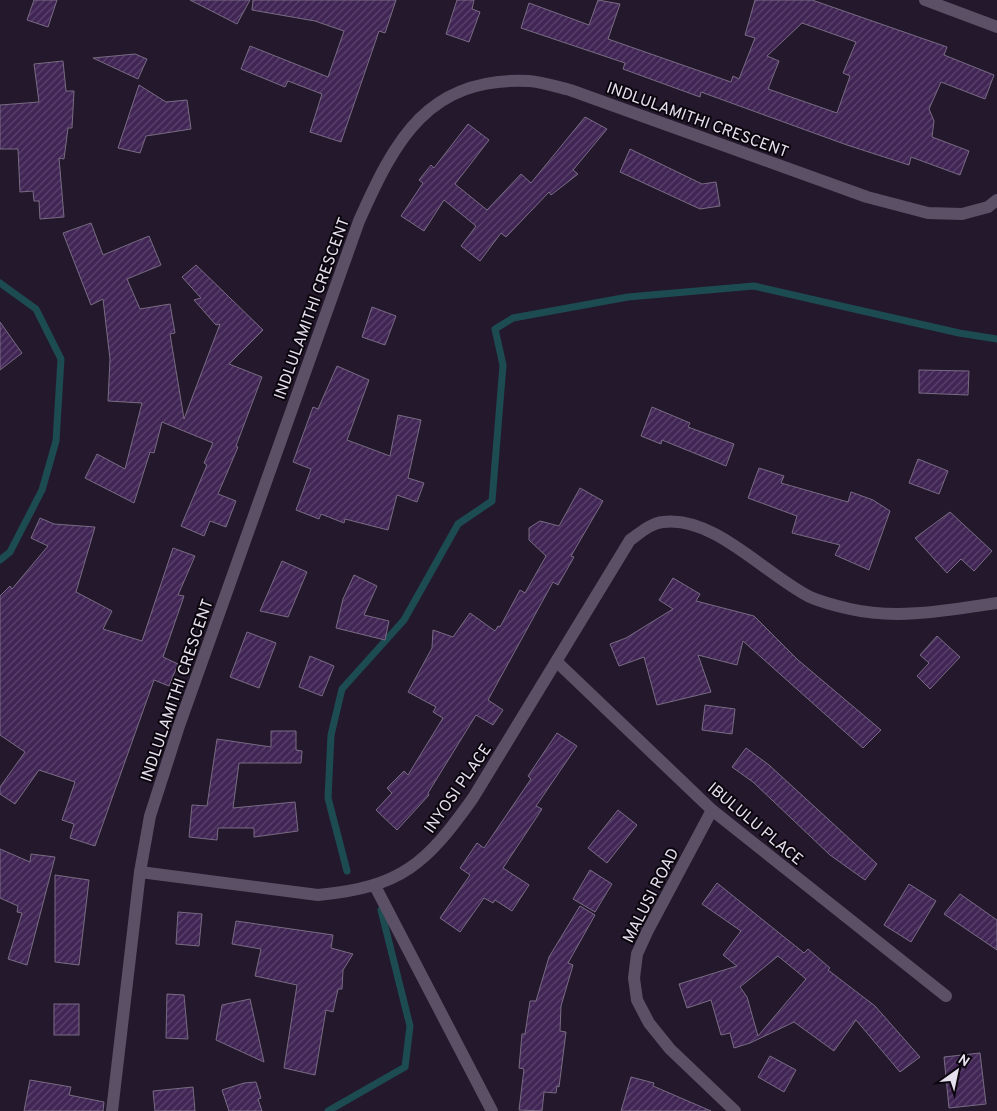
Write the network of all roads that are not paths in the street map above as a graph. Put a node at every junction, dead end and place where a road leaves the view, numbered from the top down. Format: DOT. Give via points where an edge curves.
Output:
graph roads {
  1 [pos="925,0"];
  2 [pos="997,27"];
  3 [pos="997,200"];
  4 [pos="997,603"];
  5 [pos="557,662"];
  6 [pos="712,810"];
  7 [pos="140,872"];
  8 [pos="375,886"];
  9 [pos="946,996"];
  10 [pos="112,1111"];
  11 [pos="492,1111"];
  12 [pos="734,1111"];
  1 -- 2 [label="street"];
  3 -- 7 [label="street, INDLULAMITHI CRESCENT" via="988,207 962,214 928,213 867,197 570,90 531,81 495,82 460,90 418,118 397,144 358,221 179,726 150,816"];
  4 -- 5 [label="street, INYOSI PLACE" via="903,615 851,609 810,597 700,527 682,522 663,522 650,526 630,540"];
  5 -- 6 [label="street, IBULULU PLACE"];
  5 -- 8 [label="street, INYOSI PLACE" via="454,826 419,863"];
  6 -- 9 [label="street, IBULULU PLACE"];
  6 -- 12 [label="street, MALUSI ROAD" via="647,932 637,954 634,978 637,1000 648,1023"];
  7 -- 8 [label="street, INYOSI PLACE" via="318,895"];
  7 -- 10 [label="street, INDLULAMITHI CRESCENT"];
  8 -- 11 [label="street"];
}
